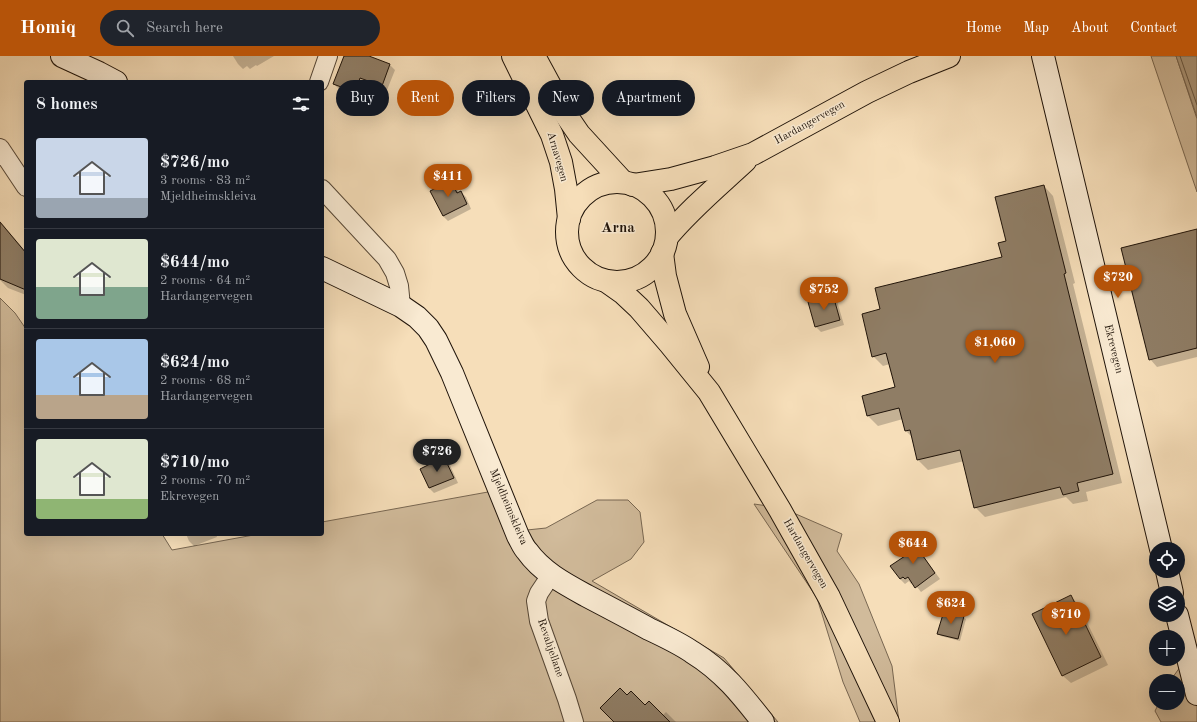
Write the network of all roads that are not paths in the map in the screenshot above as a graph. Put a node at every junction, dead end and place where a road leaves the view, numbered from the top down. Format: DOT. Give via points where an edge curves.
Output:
graph roads {
  1 [pos="62,56"];
  2 [pos="328,56"];
  3 [pos="513,56"];
  4 [pos="534,56"];
  5 [pos="949,56"];
  6 [pos="1042,56"];
  7 [pos="112,80"];
  8 [pos="320,80"];
  9 [pos="0,148"];
  10 [pos="753,154"];
  11 [pos="628,183"];
  12 [pos="24,184"];
  13 [pos="324,191"];
  14 [pos="569,219"];
  15 [pos="665,245"];
  16 [pos="324,269"];
  17 [pos="606,281"];
  18 [pos="401,306"];
  19 [pos="709,392"];
  20 [pos="1159,542"];
  21 [pos="551,575"];
  22 [pos="1180,622"];
  23 [pos="1197,694"];
  24 [pos="574,722"];
  25 [pos="763,722"];
  26 [pos="888,722"];
  1 -- 7 [label="main road"];
  2 -- 8 [label="street"];
  3 -- 14 [label="main road, Arnavegen" via="552,136 561,162"];
  4 -- 11 [label="main road" via="579,134"];
  5 -- 10 [label="main road, Hardangervegen" via="867,92"];
  6 -- 20 [label="main road, Ekrevegen"];
  9 -- 12 [label="street"];
  10 -- 11 [label="main road, Hardangervegen" via="678,177"];
  10 -- 15 [label="main road, Hardangervegen" via="677,225"];
  11 -- 14 [label="main road" via="611,182 586,192 575,204"];
  11 -- 15 [label="main road" via="648,192 659,205 666,221"];
  13 -- 18 [label="street" via="387,259 395,273"];
  14 -- 17 [label="main road" via="567,235 570,251 579,265"];
  15 -- 17 [label="main road" via="653,267 639,277 623,282"];
  15 -- 19 [label="main road, Hardangervegen" via="665,276 675,314"];
  16 -- 18 [label="main road, Mjeldheimskleiva"];
  17 -- 19 [label="main road, Hardangervegen" via="639,308"];
  18 -- 21 [label="main road, Mjeldheimskleiva" via="417,317 436,340 455,380 518,536 527,552"];
  19 -- 26 [label="main road, Hardangervegen" via="829,597"];
  21 -- 24 [label="street, Revahjellane" via="536,601 539,621"];
  21 -- 25 [label="main road, Mjeldheimskleiva" via="712,665 740,692"];
  22 -- 23 [label="main road"];
}
